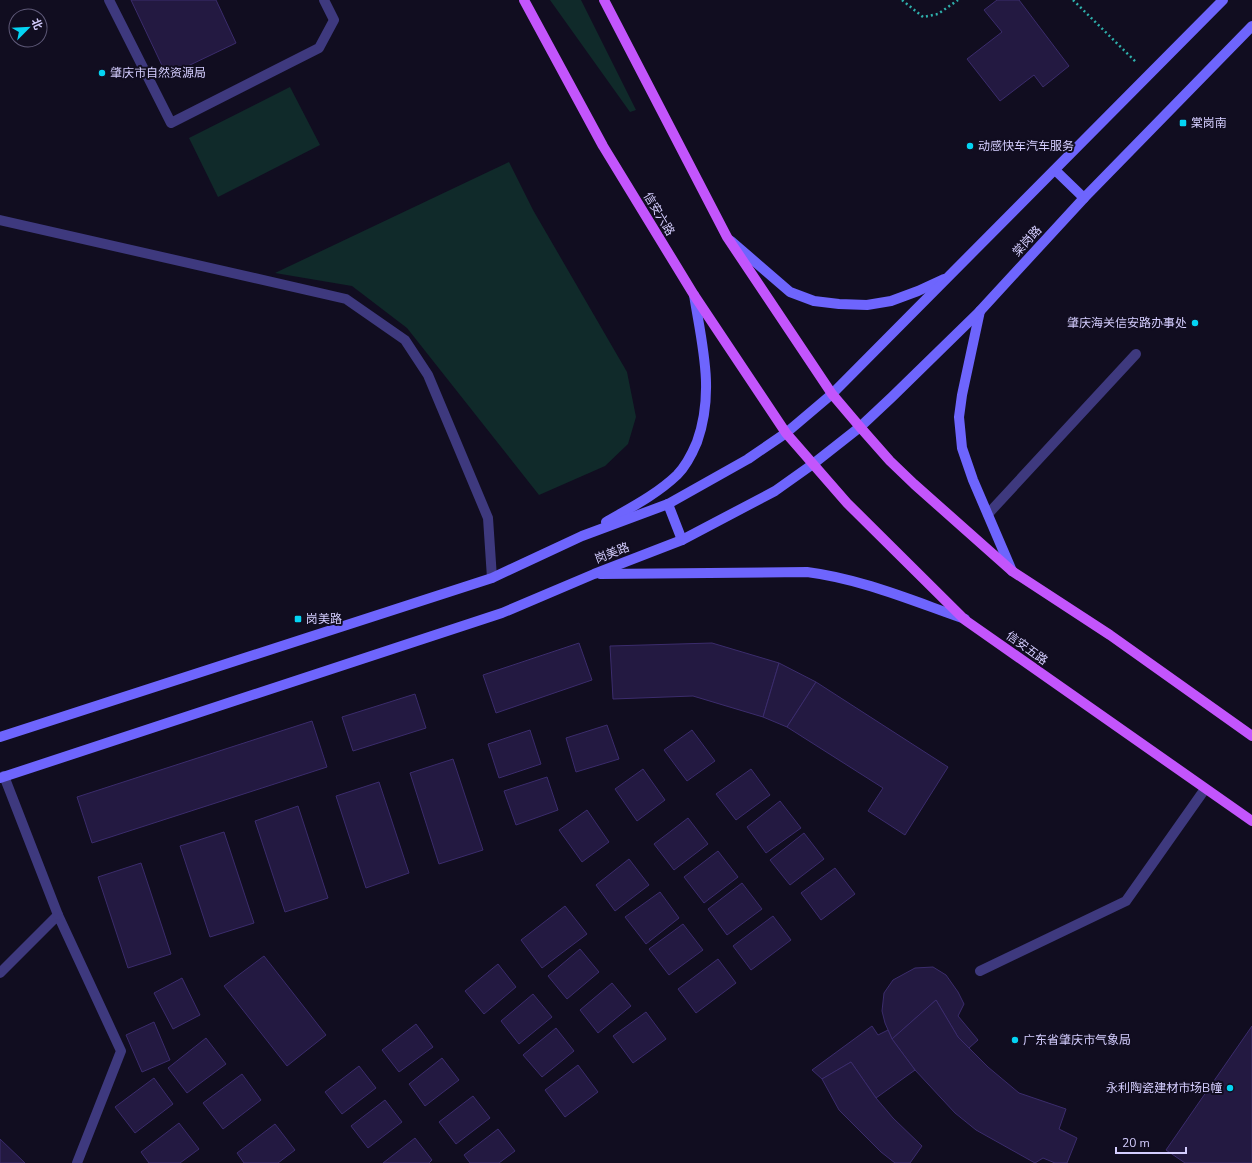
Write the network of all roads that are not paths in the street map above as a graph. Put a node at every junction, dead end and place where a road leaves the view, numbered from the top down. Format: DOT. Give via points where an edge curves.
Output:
graph roads {
  1 [pos="109,0"];
  2 [pos="324,0"];
  3 [pos="524,0"];
  4 [pos="604,0"];
  5 [pos="1223,0"];
  6 [pos="1252,26"];
  7 [pos="1055,170"];
  8 [pos="1084,198"];
  9 [pos="0,220"];
  10 [pos="727,237"];
  11 [pos="951,275"];
  12 [pos="694,295"];
  13 [pos="980,311"];
  14 [pos="1136,354"];
  15 [pos="832,394"];
  16 [pos="860,427"];
  17 [pos="786,433"];
  18 [pos="812,464"];
  19 [pos="668,504"];
  20 [pos="988,514"];
  21 [pos="582,536"];
  22 [pos="682,540"];
  23 [pos="1012,571"];
  24 [pos="594,574"];
  25 [pos="492,578"];
  26 [pos="965,620"];
  27 [pos="1252,736"];
  28 [pos="0,737"];
  29 [pos="2,777"];
  30 [pos="1205,789"];
  31 [pos="1252,822"];
  32 [pos="58,915"];
  33 [pos="980,971"];
  34 [pos="0,973"];
  35 [pos="77,1163"];
  1 -- 2 [label="street" via="171,124 319,48 334,20"];
  3 -- 12 [label="main road, 信安六路" via="603,146"];
  4 -- 10 [label="main road"];
  5 -- 7 [label="main road"];
  6 -- 8 [label="main road, 棠岗路"];
  7 -- 8 [label="main road"];
  7 -- 11 [label="main road"];
  8 -- 13 [label="main road, 棠岗路"];
  9 -- 25 [label="street" via="346,299 405,340 428,375 488,518"];
  10 -- 11 [label="main road" via="790,292 814,301 868,305 891,301"];
  10 -- 15 [label="main road"];
  11 -- 15 [label="main road"];
  12 -- 17 [label="main road, 信安六路"];
  12 -- 21 [label="main road" via="707,376 706,408 692,455 678,475 652,496"];
  13 -- 16 [label="main road, 棠岗路"];
  13 -- 20 [label="main road" via="959,417 962,448"];
  14 -- 20 [label="street"];
  15 -- 16 [label="main road"];
  15 -- 17 [label="main road"];
  16 -- 18 [label="main road, 棠岗路"];
  16 -- 23 [label="main road" via="909,479"];
  17 -- 18 [label="main road, 信安六路"];
  17 -- 19 [label="main road" via="748,459"];
  18 -- 22 [label="main road, 岗美路" via="764,497"];
  18 -- 26 [label="main road, 信安五路" via="847,503"];
  19 -- 21 [label="main road"];
  19 -- 22 [label="main road"];
  20 -- 23 [label="main road"];
  21 -- 25 [label="main road"];
  22 -- 24 [label="main road, 岗美路"];
  23 -- 27 [label="main road" via="1110,635"];
  24 -- 26 [label="main road" via="807,572 871,587"];
  24 -- 29 [label="main road, 岗美路" via="502,613"];
  25 -- 28 [label="main road"];
  26 -- 30 [label="main road, 信安五路"];
  29 -- 32 [label="street"];
  30 -- 31 [label="main road, 信安五路"];
  30 -- 33 [label="street" via="1126,902"];
  32 -- 34 [label="street"];
  32 -- 35 [label="street" via="120,1051"];
}
